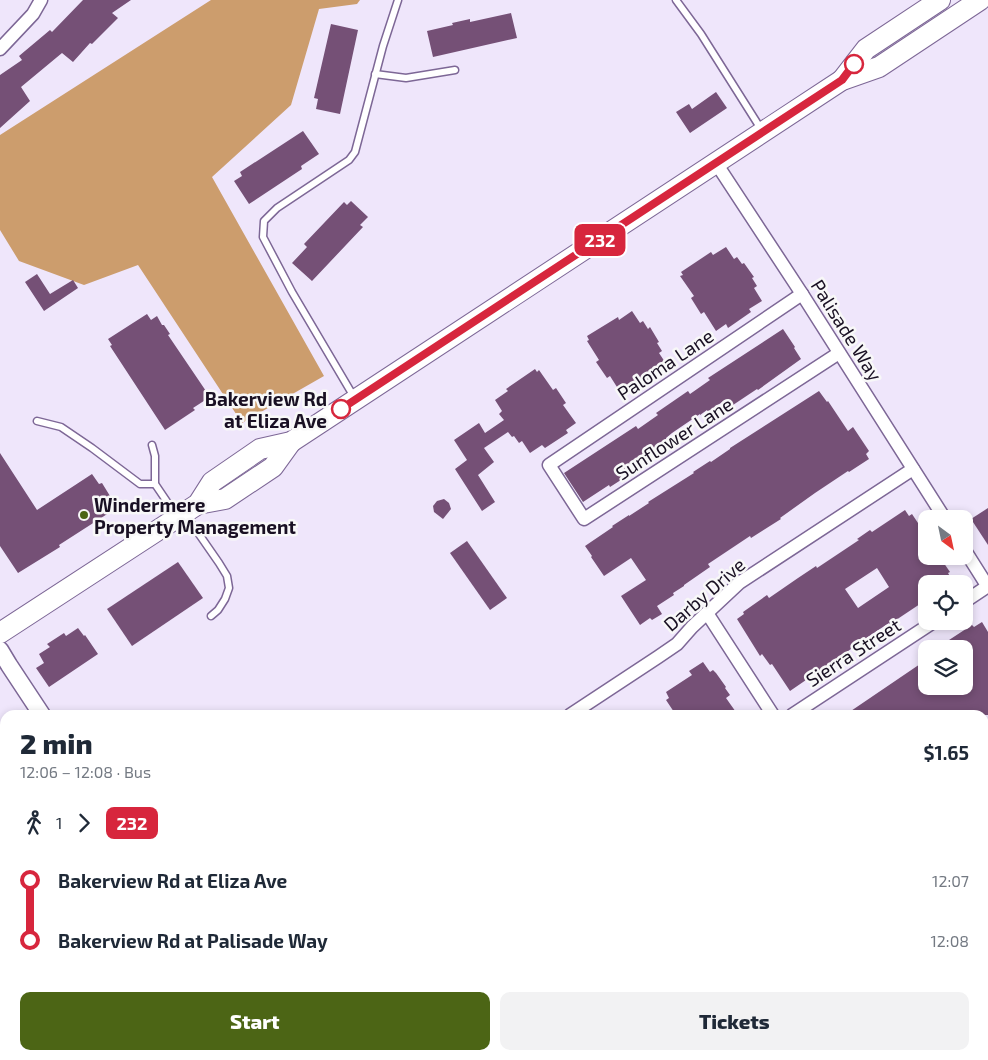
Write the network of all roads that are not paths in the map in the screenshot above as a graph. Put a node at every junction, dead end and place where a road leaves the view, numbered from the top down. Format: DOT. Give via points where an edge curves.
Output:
graph roads {
  1 [pos="41,0"];
  2 [pos="398,0"];
  3 [pos="676,0"];
  4 [pos="940,0"];
  5 [pos="980,0"];
  6 [pos="0,49"];
  7 [pos="455,70"];
  8 [pos="375,74"];
  9 [pos="842,80"];
  10 [pos="763,132"];
  11 [pos="716,163"];
  12 [pos="802,294"];
  13 [pos="839,353"];
  14 [pos="355,399"];
  15 [pos="37,420"];
  16 [pos="152,445"];
  17 [pos="549,465"];
  18 [pos="913,469"];
  19 [pos="155,484"];
  20 [pos="939,510"];
  21 [pos="187,511"];
  22 [pos="973,563"];
  23 [pos="988,586"];
  24 [pos="973,596"];
  25 [pos="707,613"];
  26 [pos="211,616"];
  27 [pos="920,630"];
  28 [pos="0,633"];
  29 [pos="0,650"];
  30 [pos="39,710"];
  31 [pos="578,710"];
  32 [pos="770,710"];
  33 [pos="800,710"];
  1 -- 6 [label="street" via="33,14"];
  2 -- 8 [label="lane"];
  3 -- 10 [label="lane"];
  4 -- 9 [label="main road" via="866,49"];
  5 -- 9 [label="main road" via="879,67"];
  7 -- 8 [label="lane" via="406,78"];
  8 -- 14 [label="lane" via="355,152 349,160 277,208 264,221 263,229 263,237 292,292"];
  9 -- 10 [label="main road"];
  10 -- 11 [label="main road"];
  11 -- 12 [label="street, Palisade Way"];
  11 -- 14 [label="main road"];
  12 -- 13 [label="street, Palisade Way"];
  12 -- 17 [label="street, Paloma Lane"];
  13 -- 17 [label="street, Sunflower Lane" via="584,519"];
  13 -- 18 [label="street, Palisade Way"];
  14 -- 21 [label="main road" via="291,442 273,467 225,500"];
  15 -- 19 [label="lane" via="61,427 140,484"];
  16 -- 19 [label="lane"];
  18 -- 20 [label="street, Palisade Way"];
  18 -- 25 [label="street, Darby Drive" via="739,583"];
  19 -- 21 [label="lane"];
  21 -- 26 [label="lane" via="227,576 229,588 225,599"];
  21 -- 28 [label="main road"];
  22 -- 23 [label="street"];
  23 -- 24 [label="street"];
  25 -- 31 [label="street, Darby Drive" via="677,644"];
  25 -- 32 [label="street"];
  27 -- 33 [label="street, Sierra Street"];
  29 -- 30 [label="street"];
}
